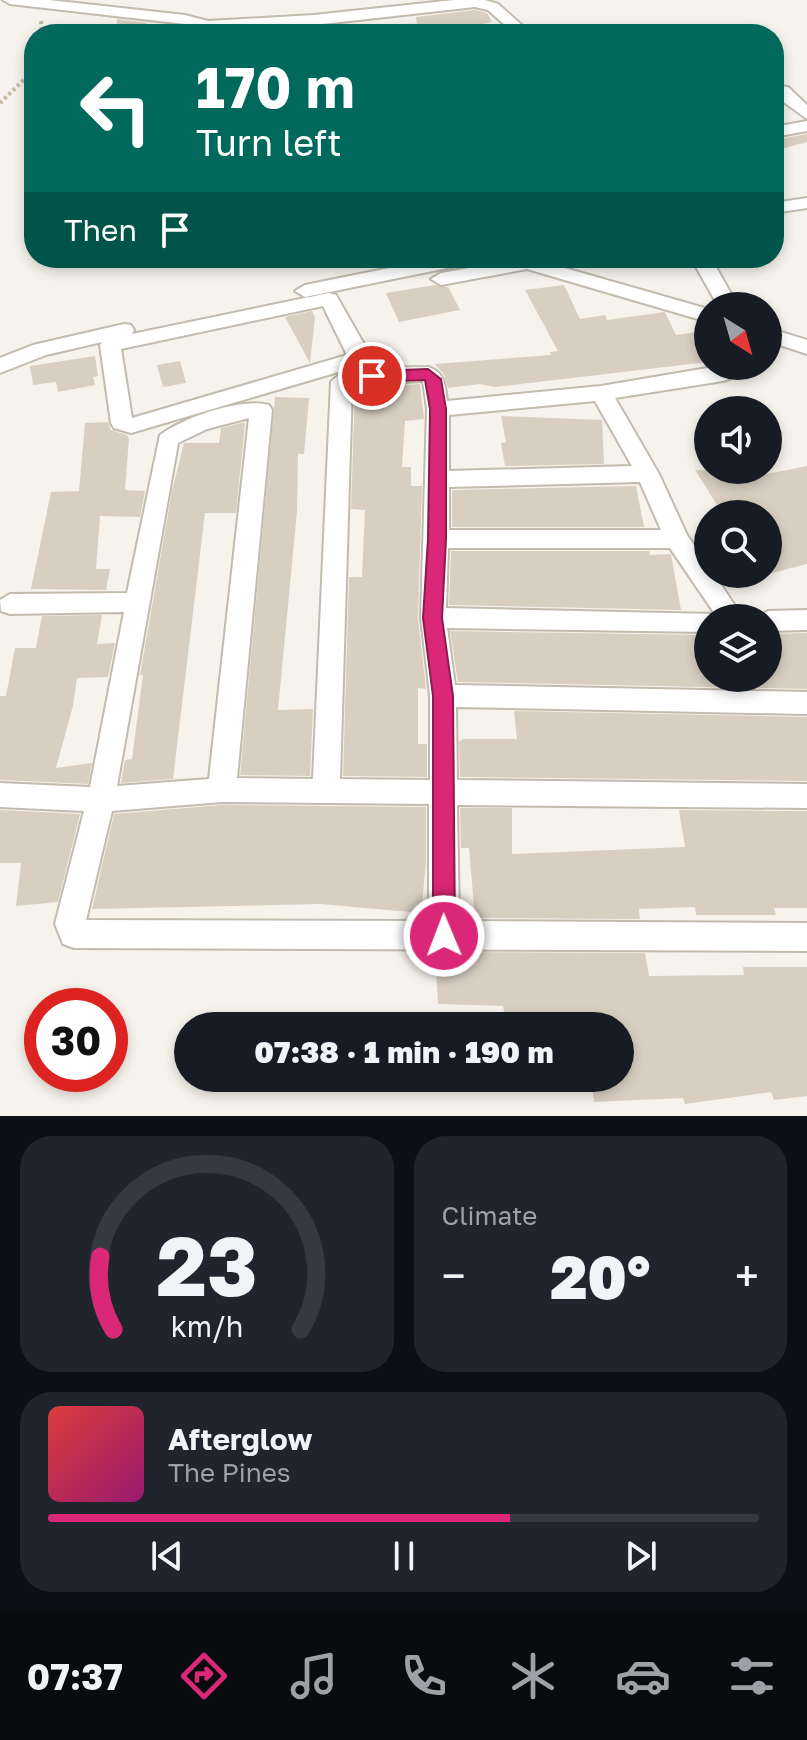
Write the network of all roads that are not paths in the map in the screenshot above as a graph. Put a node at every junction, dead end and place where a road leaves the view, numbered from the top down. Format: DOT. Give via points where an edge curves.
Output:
graph roads {
  1 [pos="10,0"];
  2 [pos="179,0"];
  3 [pos="52,3"];
  4 [pos="185,20"];
  5 [pos="197,24"];
  6 [pos="274,24"];
  7 [pos="513,24"];
  8 [pos="784,92"];
  9 [pos="807,114"];
  10 [pos="807,126"];
  11 [pos="784,130"];
  12 [pos="807,203"];
  13 [pos="784,206"];
  14 [pos="420,268"];
  15 [pos="482,268"];
  16 [pos="540,268"];
  17 [pos="707,268"];
  18 [pos="720,292"];
  19 [pos="329,299"];
  20 [pos="694,315"];
  21 [pos="782,339"];
  22 [pos="807,347"];
  23 [pos="0,366"];
  24 [pos="694,379"];
  25 [pos="601,393"];
  26 [pos="438,409"];
  27 [pos="648,474"];
  28 [pos="439,479"];
  29 [pos="437,539"];
  30 [pos="677,539"];
  31 [pos="138,602"];
  32 [pos="10,604"];
  33 [pos="721,604"];
  34 [pos="433,618"];
  35 [pos="807,620"];
  36 [pos="782,621"];
  37 [pos="694,622"];
  38 [pos="443,696"];
  39 [pos="807,703"];
  40 [pos="222,790"];
  41 [pos="326,791"];
  42 [pos="0,795"];
  43 [pos="441,795"];
  44 [pos="807,796"];
  45 [pos="101,800"];
  46 [pos="444,936"];
  47 [pos="807,937"];
  1 -- 3 [label="street"];
  2 -- 4 [label="street"];
  3 -- 4 [label="street"];
  4 -- 5 [label="street"];
  6 -- 7 [label="street" via="476,2 493,7"];
  8 -- 9 [label="street"];
  10 -- 11 [label="street"];
  12 -- 13 [label="street"];
  14 -- 23 [label="street" via="103,335"];
  15 -- 19 [label="street"];
  16 -- 20 [label="street"];
  17 -- 18 [label="street"];
  19 -- 19 [label="street" via="110,345 122,423 131,426 355,360 359,353"];
  21 -- 22 [label="street"];
  24 -- 25 [label="street"];
  25 -- 26 [label="street"];
  25 -- 27 [label="street"];
  26 -- 28 [label="street"];
  26 -- 41 [label="street" via="428,374 342,382"];
  27 -- 28 [label="street"];
  27 -- 30 [label="street"];
  28 -- 29 [label="street"];
  29 -- 30 [label="street"];
  29 -- 34 [label="street"];
  30 -- 33 [label="street"];
  31 -- 32 [label="street"];
  31 -- 40 [label="street" via="168,440 206,422 261,410"];
  31 -- 45 [label="street"];
  34 -- 37 [label="street"];
  34 -- 38 [label="street"];
  35 -- 36 [label="street"];
  38 -- 39 [label="street"];
  38 -- 43 [label="street"];
  40 -- 41 [label="street"];
  40 -- 45 [label="street"];
  41 -- 43 [label="street"];
  42 -- 45 [label="street"];
  43 -- 44 [label="street"];
  43 -- 46 [label="street"];
  45 -- 46 [label="street" via="70,924 76,935"];
  46 -- 47 [label="street"];
}
